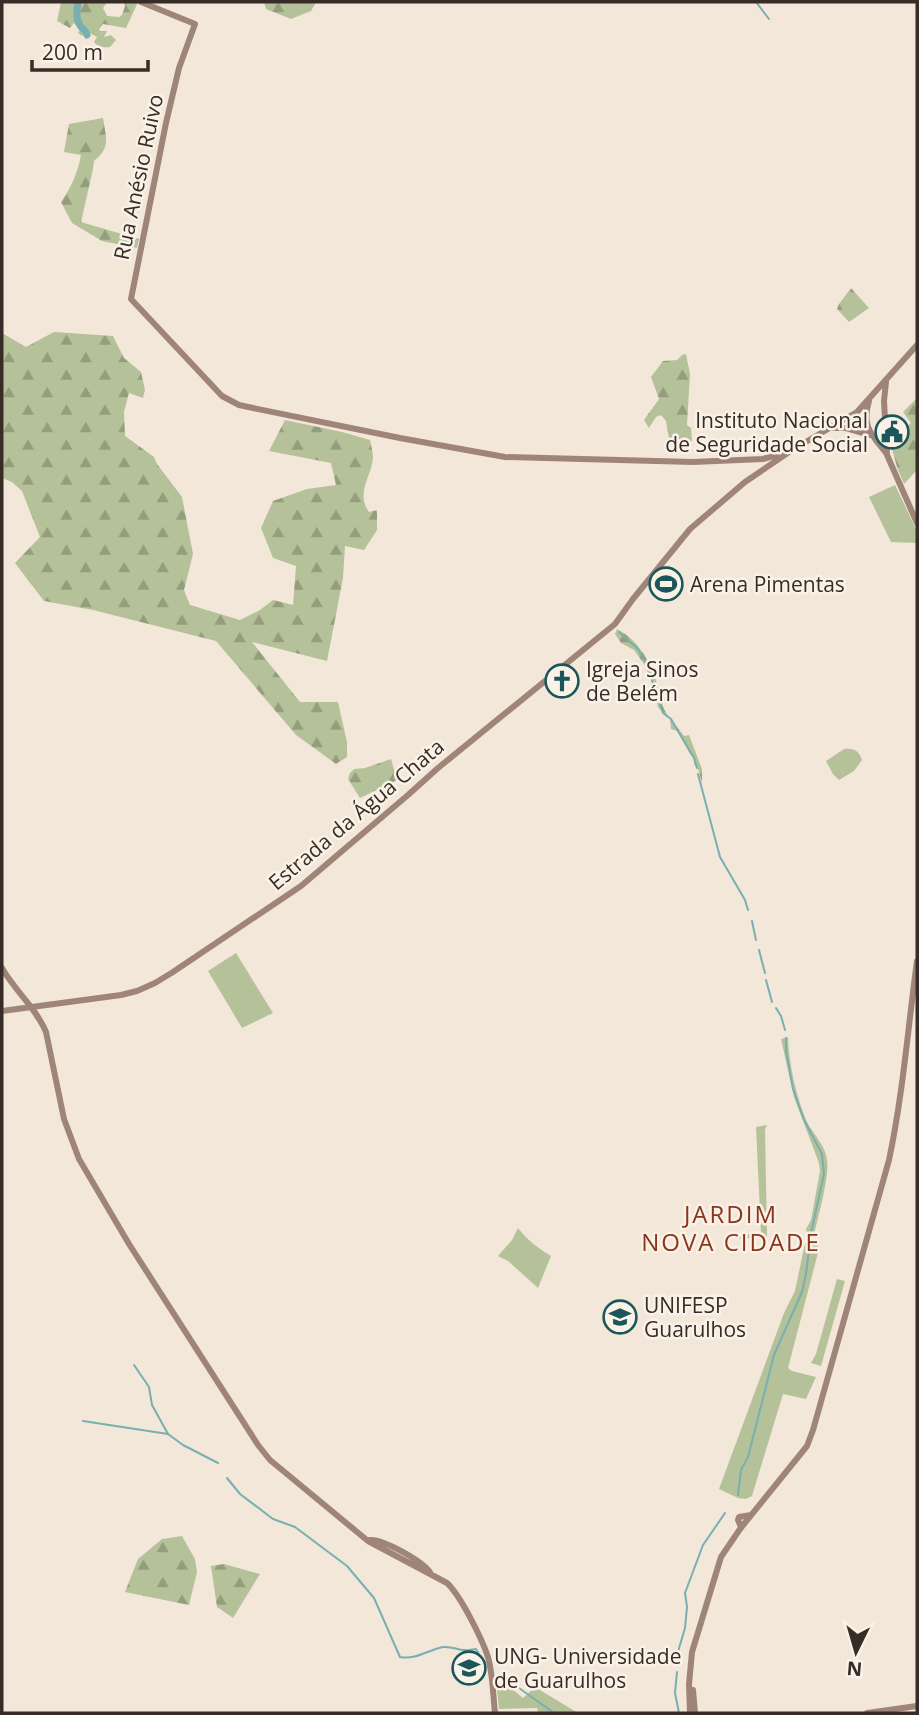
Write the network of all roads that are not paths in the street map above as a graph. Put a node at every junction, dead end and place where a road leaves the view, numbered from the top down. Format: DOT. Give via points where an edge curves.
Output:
graph roads {
  1 [pos="141,2"];
  2 [pos="917,345"];
  3 [pos="886,380"];
  4 [pos="870,399"];
  5 [pos="884,401"];
  6 [pos="831,428"];
  7 [pos="872,437"];
  8 [pos="885,437"];
  9 [pos="792,450"];
  10 [pos="887,455"];
  11 [pos="917,523"];
  12 [pos="917,961"];
  13 [pos="2,968"];
  14 [pos="916,975"];
  15 [pos="19,994"];
  16 [pos="51,1005"];
  17 [pos="31,1008"];
  18 [pos="15,1010"];
  19 [pos="2,1012"];
  20 [pos="42,1022"];
  21 [pos="827,1378"];
  22 [pos="917,1706"];
  23 [pos="495,1713"];
  24 [pos="692,1713"];
  25 [pos="867,1713"];
  1 -- 9 [label="street, Rua Anésio Ruivo" via="195,24 166,123 131,299 222,396 239,405 505,457 693,462 763,459"];
  2 -- 3 [label="street, Estrada da Água Chata"];
  3 -- 4 [label="street, Estrada da Água Chata"];
  3 -- 5 [label="street"];
  4 -- 5 [label="street"];
  4 -- 6 [label="street, Estrada da Água Chata"];
  4 -- 7 [label="street" via="867,428"];
  5 -- 8 [label="street"];
  6 -- 7 [label="street"];
  6 -- 9 [label="street, Estrada da Água Chata"];
  7 -- 8 [label="street"];
  7 -- 10 [label="street"];
  8 -- 10 [label="street"];
  9 -- 16 [label="street, Estrada da Água Chata" via="690,529 615,624 301,886 155,983 121,995"];
  10 -- 11 [label="street"];
  12 -- 14 [label="street"];
  13 -- 15 [label="street"];
  14 -- 21 [label="street" via="890,1160"];
  15 -- 17 [label="street"];
  15 -- 18 [label="street"];
  16 -- 17 [label="street, Estrada da Água Chata"];
  16 -- 20 [label="street"];
  17 -- 18 [label="street, Estrada da Água Chata"];
  17 -- 20 [label="street"];
  18 -- 19 [label="street, Estrada da Água Chata"];
  20 -- 23 [label="street" via="64,1119 79,1160 258,1445 368,1541 453,1589 484,1647"];
  21 -- 24 [label="street" via="825,1399 807,1452 722,1561 692,1675"];
  21 -- 24 [label="street" via="807,1446 721,1558 689,1672"];
  22 -- 25 [label="street"];
}
